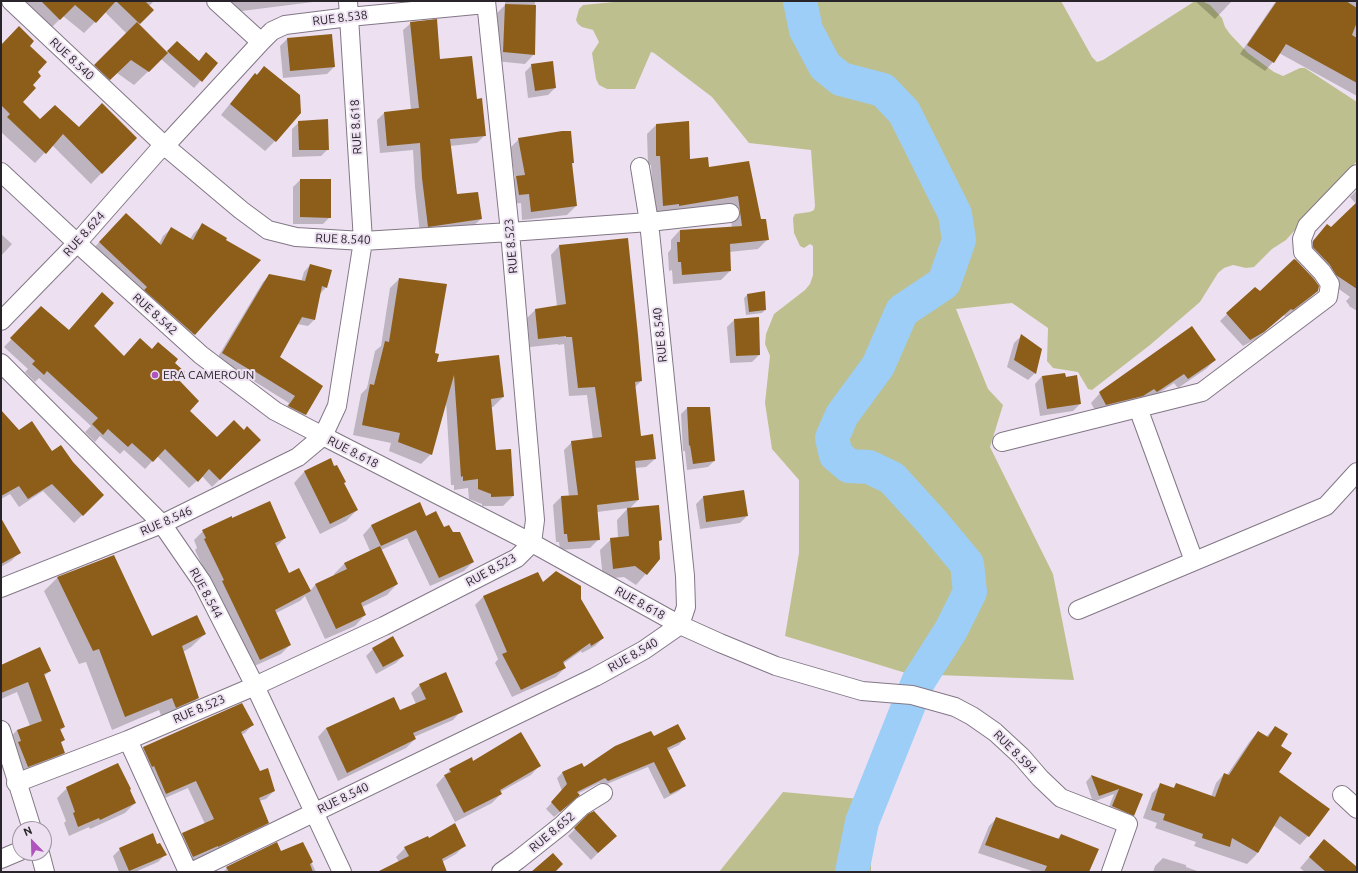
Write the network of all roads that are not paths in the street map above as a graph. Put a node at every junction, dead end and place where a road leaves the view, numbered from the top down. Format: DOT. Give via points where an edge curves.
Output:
graph roads {
  1 [pos="10,1"];
  2 [pos="216,1"];
  3 [pos="486,2"];
  4 [pos="349,9"];
  5 [pos="261,42"];
  6 [pos="165,146"];
  7 [pos="640,167"];
  8 [pos="1,172"];
  9 [pos="1357,174"];
  10 [pos="730,213"];
  11 [pos="649,222"];
  12 [pos="510,232"];
  13 [pos="363,241"];
  14 [pos="77,243"];
  15 [pos="1,321"];
  16 [pos="1,363"];
  17 [pos="1138,408"];
  18 [pos="323,436"];
  19 [pos="1002,442"];
  20 [pos="1357,472"];
  21 [pos="162,524"];
  22 [pos="532,543"];
  23 [pos="1194,561"];
  24 [pos="1,588"];
  25 [pos="1078,610"];
  26 [pos="680,625"];
  27 [pos="776,666"];
  28 [pos="255,686"];
  29 [pos="1,730"];
  30 [pos="128,740"];
  31 [pos="16,783"];
  32 [pos="603,793"];
  33 [pos="1342,795"];
  34 [pos="1357,809"];
  35 [pos="314,812"];
  36 [pos="29,821"];
  37 [pos="12,854"];
  38 [pos="1,859"];
  39 [pos="42,861"];
  40 [pos="45,872"];
  41 [pos="188,872"];
  42 [pos="191,872"];
  43 [pos="342,872"];
  44 [pos="501,872"];
  45 [pos="1110,872"];
  1 -- 6 [label="street, RUE 8.540"];
  2 -- 5 [label="street"];
  3 -- 4 [label="street, RUE 8.538"];
  3 -- 12 [label="street, RUE 8.523"];
  4 -- 5 [label="street, RUE 8.538" via="285,25 272,31"];
  4 -- 13 [label="street, RUE 8.618"];
  5 -- 6 [label="street, RUE 8.538"];
  6 -- 13 [label="street, RUE 8.540" via="268,230 296,237"];
  6 -- 14 [label="street, RUE 8.624"];
  7 -- 11 [label="street"];
  8 -- 14 [label="street, RUE 8.542"];
  9 -- 17 [label="street" via="1307,226 1302,239 1303,252 1330,284 1328,297 1202,392"];
  10 -- 11 [label="street"];
  11 -- 12 [label="street, RUE 8.540"];
  11 -- 26 [label="street, RUE 8.540" via="686,576 686,607"];
  12 -- 13 [label="street, RUE 8.540"];
  12 -- 22 [label="street, RUE 8.523" via="535,520"];
  13 -- 18 [label="street, RUE 8.618" via="337,406"];
  14 -- 15 [label="street, RUE 8.624"];
  14 -- 18 [label="street, RUE 8.542" via="201,355 275,411"];
  16 -- 21 [label="street, RUE 8.544"];
  17 -- 19 [label="street"];
  17 -- 23 [label="street"];
  18 -- 21 [label="street, RUE 8.546" via="298,457"];
  18 -- 22 [label="street, RUE 8.618"];
  20 -- 23 [label="street" via="1326,506"];
  21 -- 24 [label="street, RUE 8.546"];
  21 -- 28 [label="street, RUE 8.544" via="202,582"];
  22 -- 26 [label="street, RUE 8.618"];
  22 -- 28 [label="street, RUE 8.523" via="517,558 405,616"];
  23 -- 25 [label="street"];
  26 -- 27 [label="street, RUE 8.618"];
  26 -- 35 [label="street, RUE 8.540" via="644,650 595,677"];
  27 -- 45 [label="street, RUE 8.594" via="862,691 912,695 955,707 972,716 996,732 1061,798 1128,824"];
  28 -- 30 [label="street, RUE 8.523"];
  28 -- 35 [label="street, RUE 8.544"];
  29 -- 31 [label="street"];
  30 -- 31 [label="street, RUE 8.523"];
  30 -- 41 [label="street"];
  31 -- 36 [label="street"];
  32 -- 44 [label="street, RUE 8.652" via="582,806 557,829"];
  33 -- 34 [label="street"];
  35 -- 42 [label="street, RUE 8.540"];
  35 -- 43 [label="street, RUE 8.544"];
  37 -- 38 [label="street"];
  39 -- 40 [label="street"];
}
